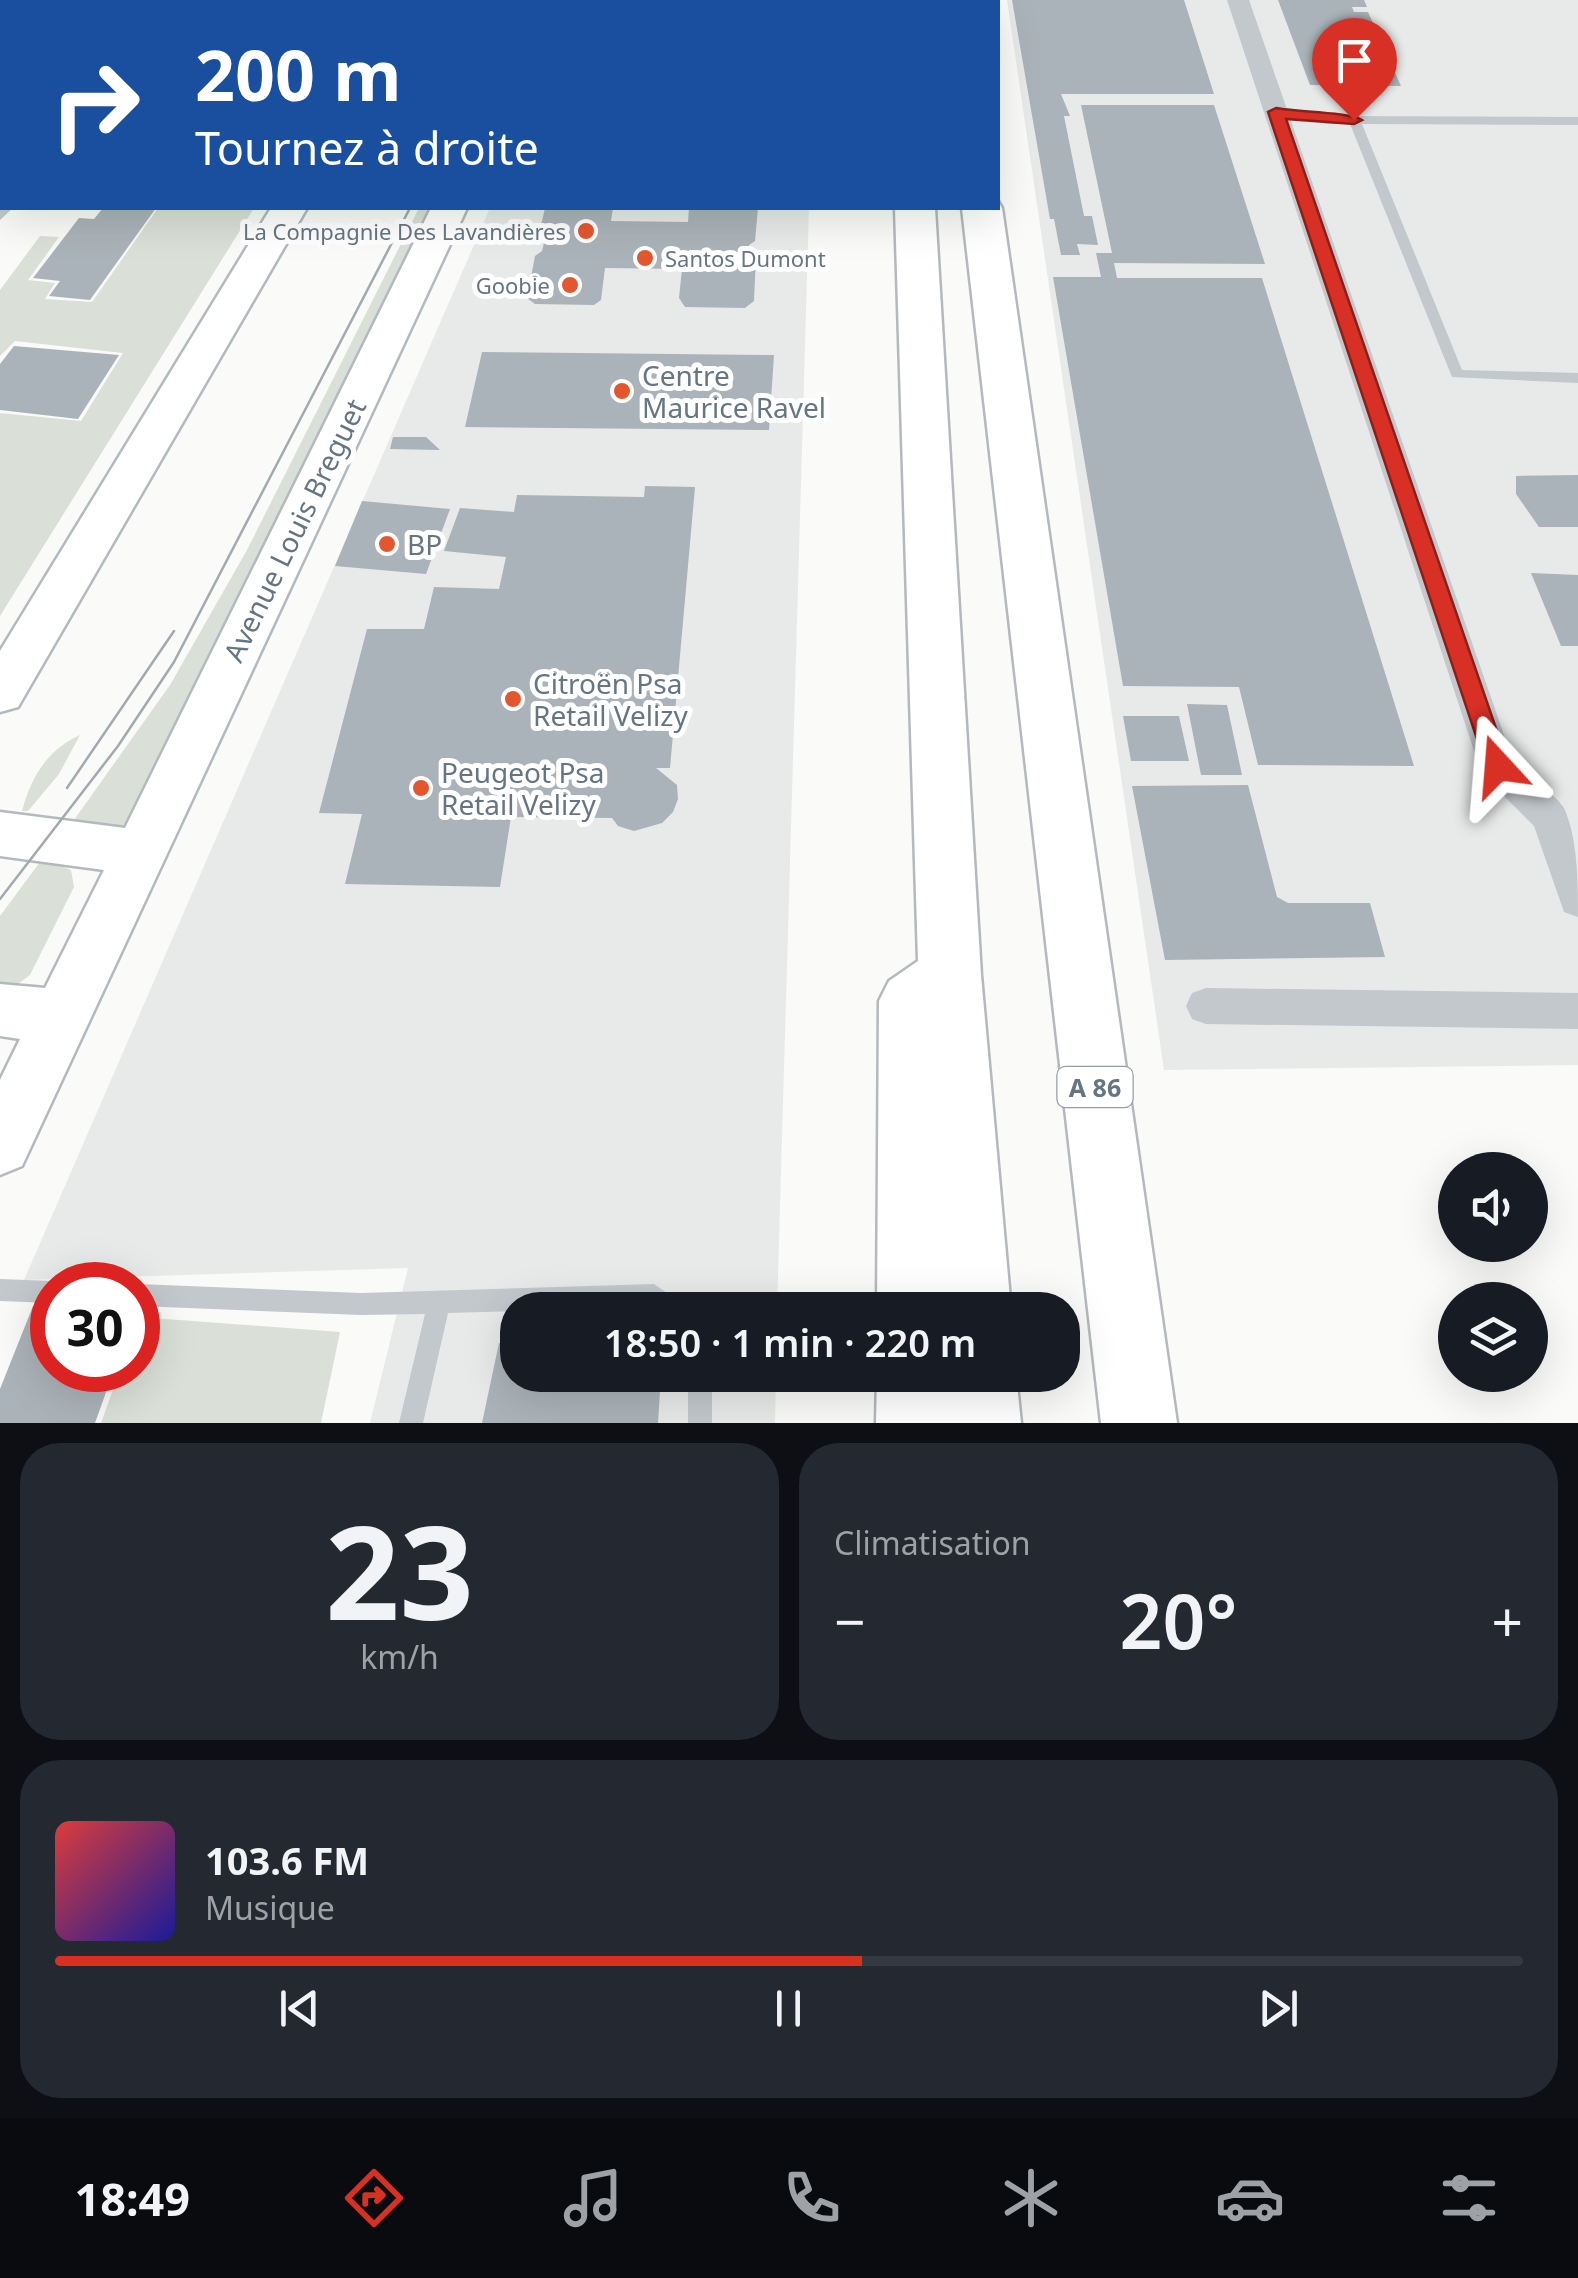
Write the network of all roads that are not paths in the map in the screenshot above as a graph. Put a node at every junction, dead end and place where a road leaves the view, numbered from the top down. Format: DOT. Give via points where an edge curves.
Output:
graph roads {
  1 [pos="1238,0"];
  2 [pos="1276,112"];
  3 [pos="1354,120"];
  4 [pos="1578,121"];
  5 [pos="288,210"];
  6 [pos="448,210"];
  7 [pos="915,210"];
  8 [pos="982,210"];
  9 [pos="1578,378"];
  10 [pos="0,693"];
  11 [pos="0,834"];
  12 [pos="138,852"];
  13 [pos="1578,900"];
  14 [pos="950,975"];
  15 [pos="1206,1006"];
  16 [pos="0,1010"];
  17 [pos="1578,1011"];
  18 [pos="59,1016"];
  19 [pos="0,1145"];
  20 [pos="0,1290"];
  21 [pos="30,1291"];
  22 [pos="913,1292"];
  23 [pos="974,1292"];
  24 [pos="160,1296"];
  25 [pos="500,1301"];
  26 [pos="440,1303"];
  27 [pos="700,1392"];
  28 [pos="914,1392"];
  29 [pos="981,1392"];
  30 [pos="411,1423"];
  31 [pos="700,1423"];
  32 [pos="914,1423"];
  33 [pos="983,1423"];
  34 [pos="1138,1423"];
  1 -- 2 [label="street"];
  2 -- 3 [label="lane"];
  2 -- 13 [label="street" via="1498,766 1550,818"];
  3 -- 4 [label="lane"];
  3 -- 9 [label="lane" via="1457,374"];
  5 -- 10 [label="main road"];
  6 -- 12 [label="main road, Avenue Louis Breguet"];
  7 -- 14 [label="highway"];
  8 -- 34 [label="highway, A 86"];
  11 -- 12 [label="main road"];
  12 -- 18 [label="main road, Avenue Louis Breguet"];
  14 -- 22 [label="highway" via="911,1000"];
  14 -- 23 [label="highway"];
  15 -- 17 [label="street"];
  16 -- 18 [label="main road"];
  18 -- 19 [label="main road, Avenue Louis Breguet"];
  20 -- 21 [label="lane"];
  24 -- 26 [label="lane"];
  25 -- 26 [label="lane"];
  26 -- 30 [label="lane"];
  27 -- 31 [label="lane"];
  28 -- 32 [label="highway"];
  29 -- 33 [label="highway"];
}
